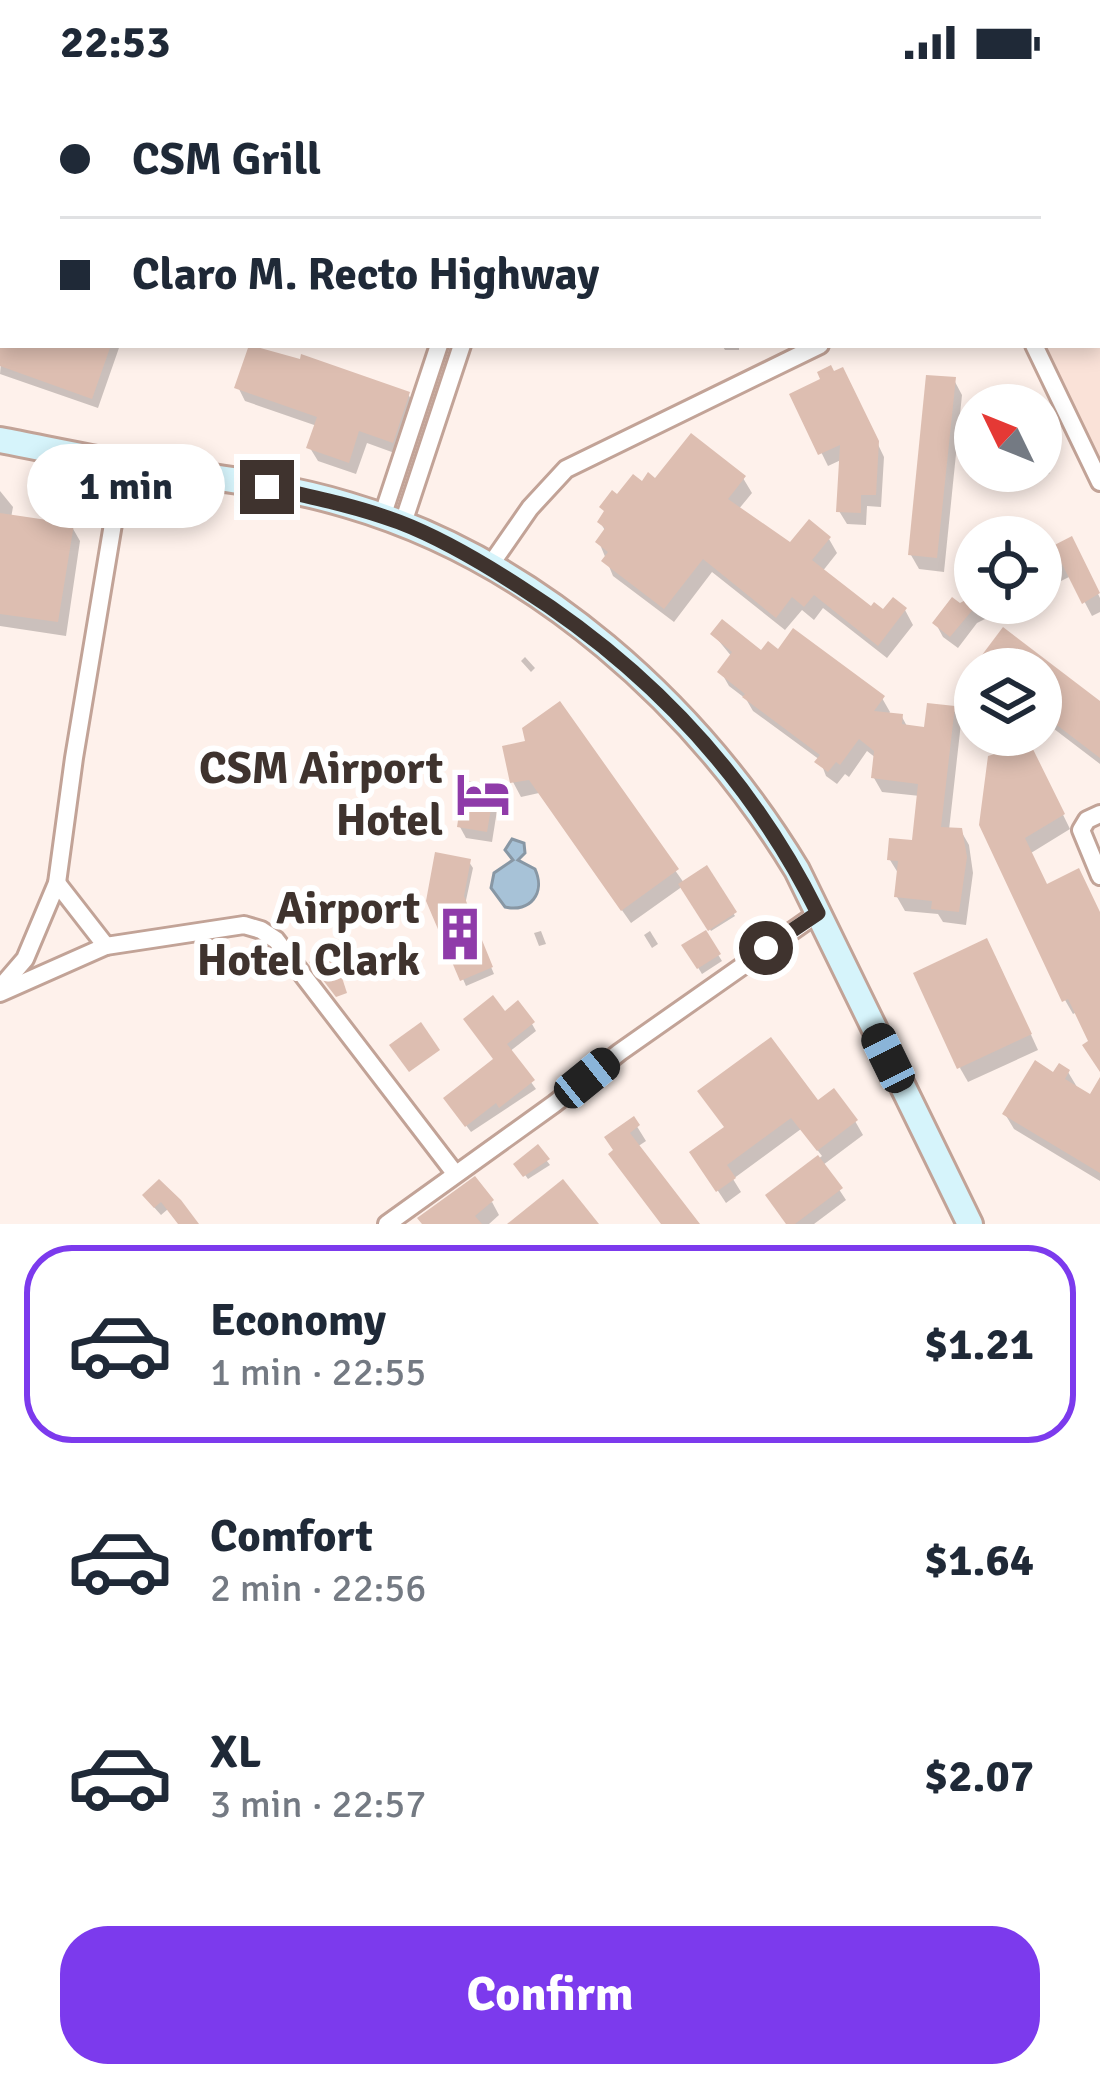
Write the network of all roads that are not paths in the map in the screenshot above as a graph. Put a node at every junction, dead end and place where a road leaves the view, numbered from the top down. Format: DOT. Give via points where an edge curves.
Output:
graph roads {
  1 [pos="439,348"];
  2 [pos="461,348"];
  3 [pos="814,348"];
  4 [pos="1035,348"];
  5 [pos="0,440"];
  6 [pos="123,464"];
  7 [pos="1100,482"];
  8 [pos="393,520"];
  9 [pos="489,567"];
  10 [pos="1100,814"];
  11 [pos="1100,876"];
  12 [pos="57,883"];
  13 [pos="818,913"];
  14 [pos="106,946"];
  15 [pos="0,990"];
  16 [pos="454,1172"];
  17 [pos="387,1224"];
  18 [pos="970,1224"];
  1 -- 8 [label="street"];
  2 -- 8 [label="street"];
  3 -- 9 [label="street" via="566,470"];
  4 -- 7 [label="street"];
  5 -- 6 [label="main road"];
  6 -- 8 [label="main road" via="267,487"];
  6 -- 12 [label="street"];
  8 -- 9 [label="main road"];
  9 -- 13 [label="main road" via="562,614 698,732 776,835"];
  10 -- 11 [label="street" via="1081,830"];
  12 -- 14 [label="street"];
  12 -- 15 [label="street" via="25,959"];
  13 -- 16 [label="street"];
  13 -- 18 [label="main road"];
  14 -- 15 [label="street"];
  14 -- 16 [label="street" via="244,925 277,940"];
  16 -- 17 [label="street"];
}
